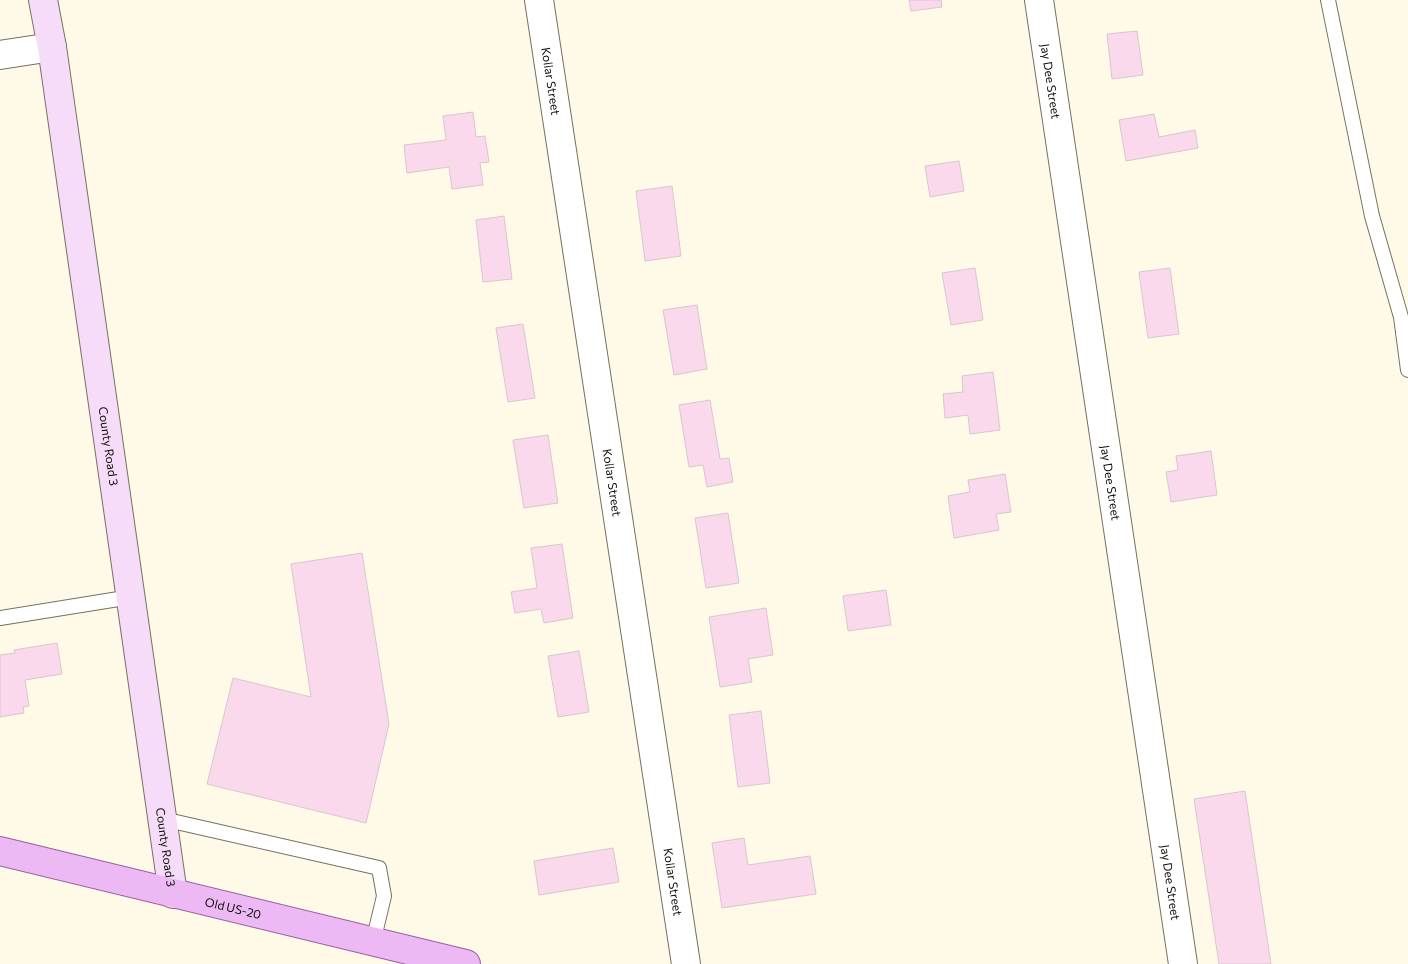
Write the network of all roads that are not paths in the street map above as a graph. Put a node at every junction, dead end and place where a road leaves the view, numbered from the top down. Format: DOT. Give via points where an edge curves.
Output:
graph roads {
  1 [pos="43,0"];
  2 [pos="539,0"];
  3 [pos="1039,0"];
  4 [pos="1328,0"];
  5 [pos="52,47"];
  6 [pos="0,55"];
  7 [pos="1408,370"];
  8 [pos="131,597"];
  9 [pos="0,618"];
  10 [pos="162,819"];
  11 [pos="0,851"];
  12 [pos="173,894"];
  13 [pos="373,942"];
  14 [pos="466,964"];
  15 [pos="686,964"];
  16 [pos="1183,964"];
  1 -- 5 [label="street, County Road 3"];
  2 -- 15 [label="street, Kollar Street"];
  3 -- 16 [label="street, Jay Dee Street"];
  4 -- 7 [label="lane" via="1372,216 1400,317"];
  5 -- 6 [label="street"];
  5 -- 8 [label="street, County Road 3"];
  8 -- 9 [label="lane"];
  8 -- 10 [label="street, County Road 3"];
  10 -- 12 [label="street, County Road 3"];
  10 -- 13 [label="lane" via="379,868 384,896"];
  11 -- 12 [label="main road, Old US-20"];
  12 -- 13 [label="main road, Old US-20"];
  13 -- 14 [label="main road, Old US-20"];
}
